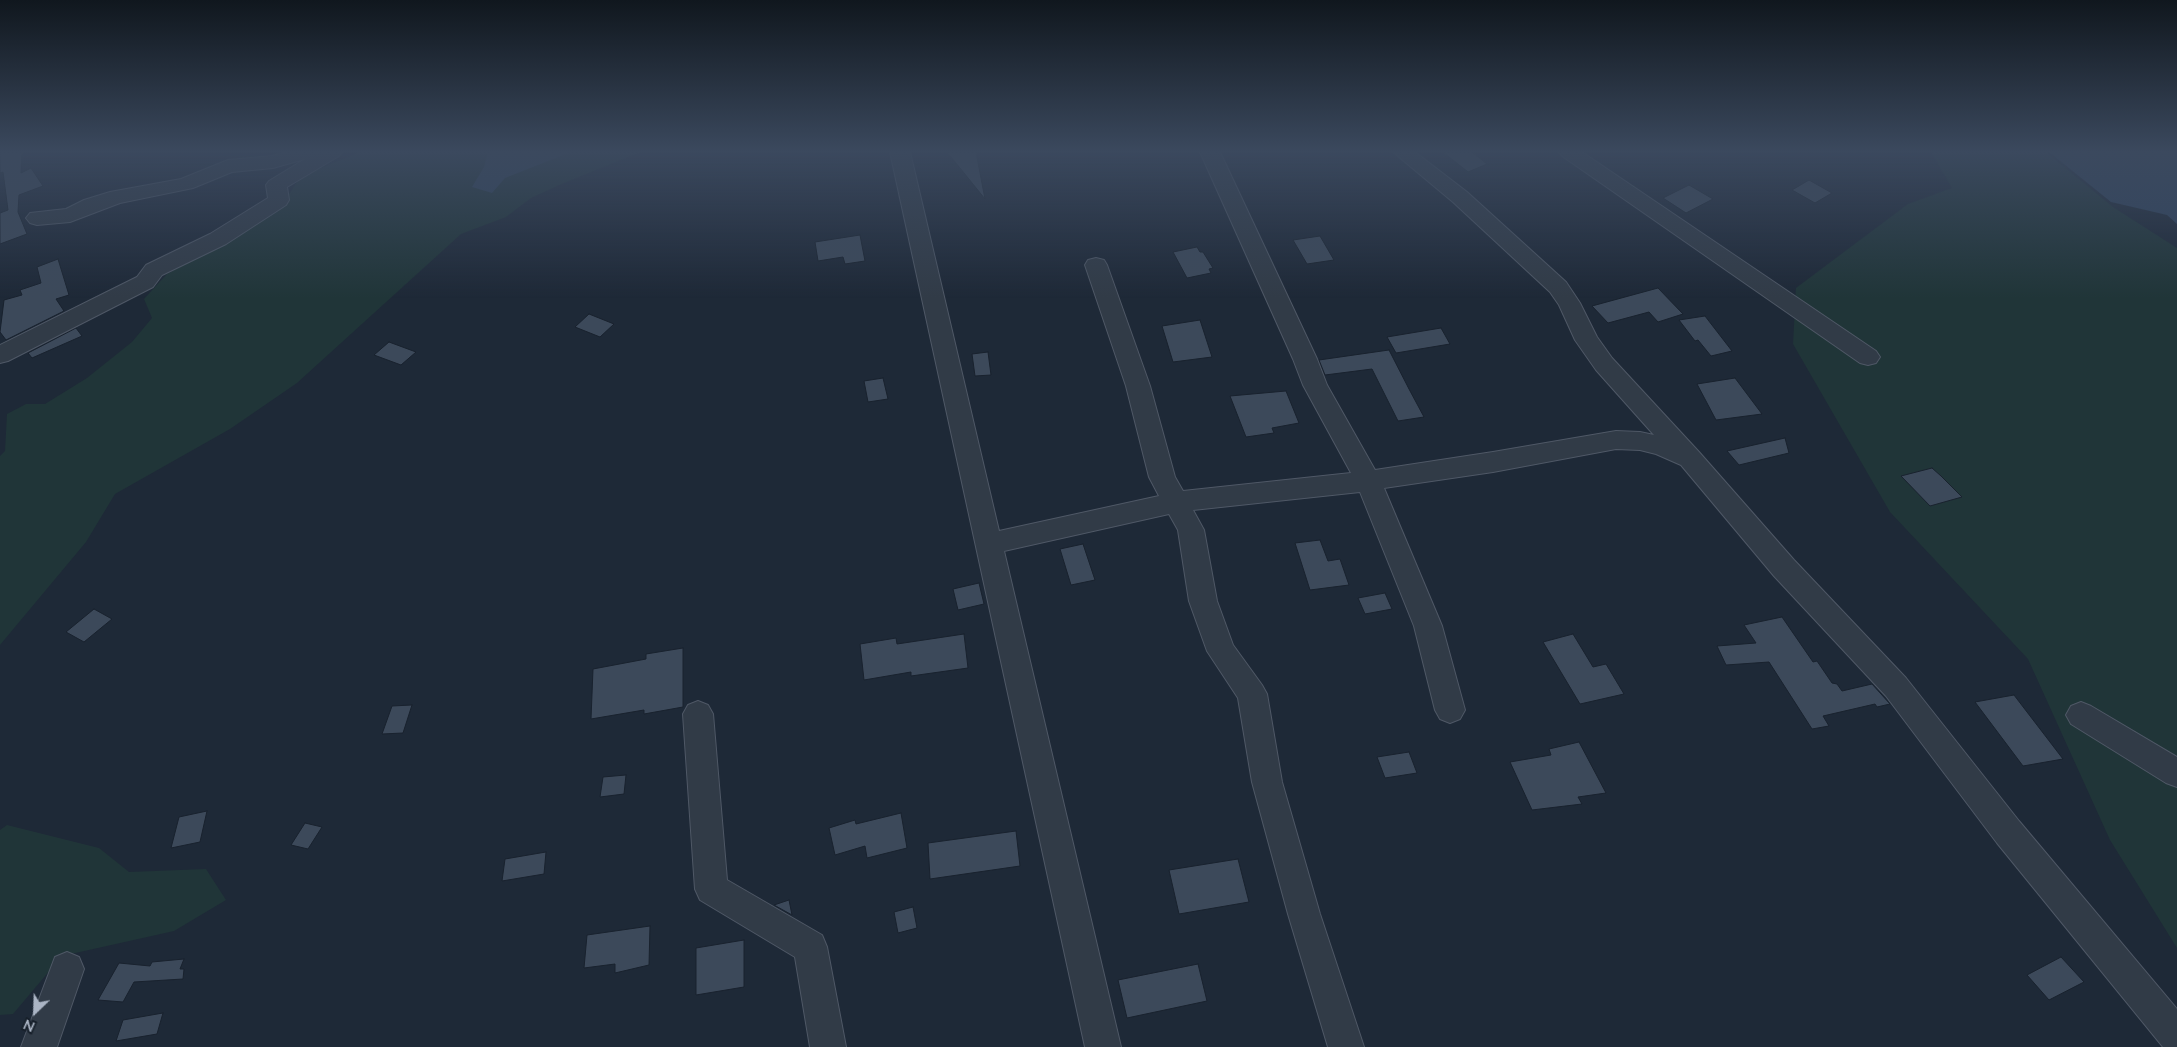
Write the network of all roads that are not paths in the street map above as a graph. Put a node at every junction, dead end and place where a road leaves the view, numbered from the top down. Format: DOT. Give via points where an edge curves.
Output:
graph roads {
  1 [pos="105,201"];
  2 [pos="278,201"];
  3 [pos="911,201"];
  4 [pos="1233,201"];
  5 [pos="1464,201"];
  6 [pos="1641,201"];
  7 [pos="37,218"];
  8 [pos="1096,265"];
  9 [pos="0,353"];
  10 [pos="1868,356"];
  11 [pos="1690,459"];
  12 [pos="1368,481"];
  13 [pos="1176,502"];
  14 [pos="989,544"];
  15 [pos="1450,710"];
  16 [pos="698,714"];
  17 [pos="2081,716"];
  18 [pos="2177,773"];
  19 [pos="67,969"];
  20 [pos="2177,1036"];
  21 [pos="39,1047"];
  22 [pos="828,1047"];
  23 [pos="1102,1047"];
  24 [pos="1346,1047"];
  1 -- 7 [label="street" via="70,216"];
  2 -- 9 [label="street" via="218,239 154,270 145,282"];
  3 -- 14 [label="street"];
  4 -- 12 [label="street" via="1315,385"];
  5 -- 11 [label="street" via="1558,287 1604,364"];
  6 -- 10 [label="street"];
  8 -- 13 [label="street" via="1138,386 1162,477"];
  11 -- 12 [label="street" via="1662,446 1616,440"];
  11 -- 20 [label="street" via="1784,568 1896,687 2008,832"];
  12 -- 13 [label="street"];
  12 -- 15 [label="street" via="1428,626"];
  13 -- 14 [label="street"];
  13 -- 24 [label="street" via="1191,530 1203,601 1221,651 1252,694 1267,782"];
  14 -- 23 [label="street"];
  16 -- 22 [label="street" via="712,889 810,947"];
  17 -- 18 [label="street"];
  19 -- 21 [label="street"];
}
